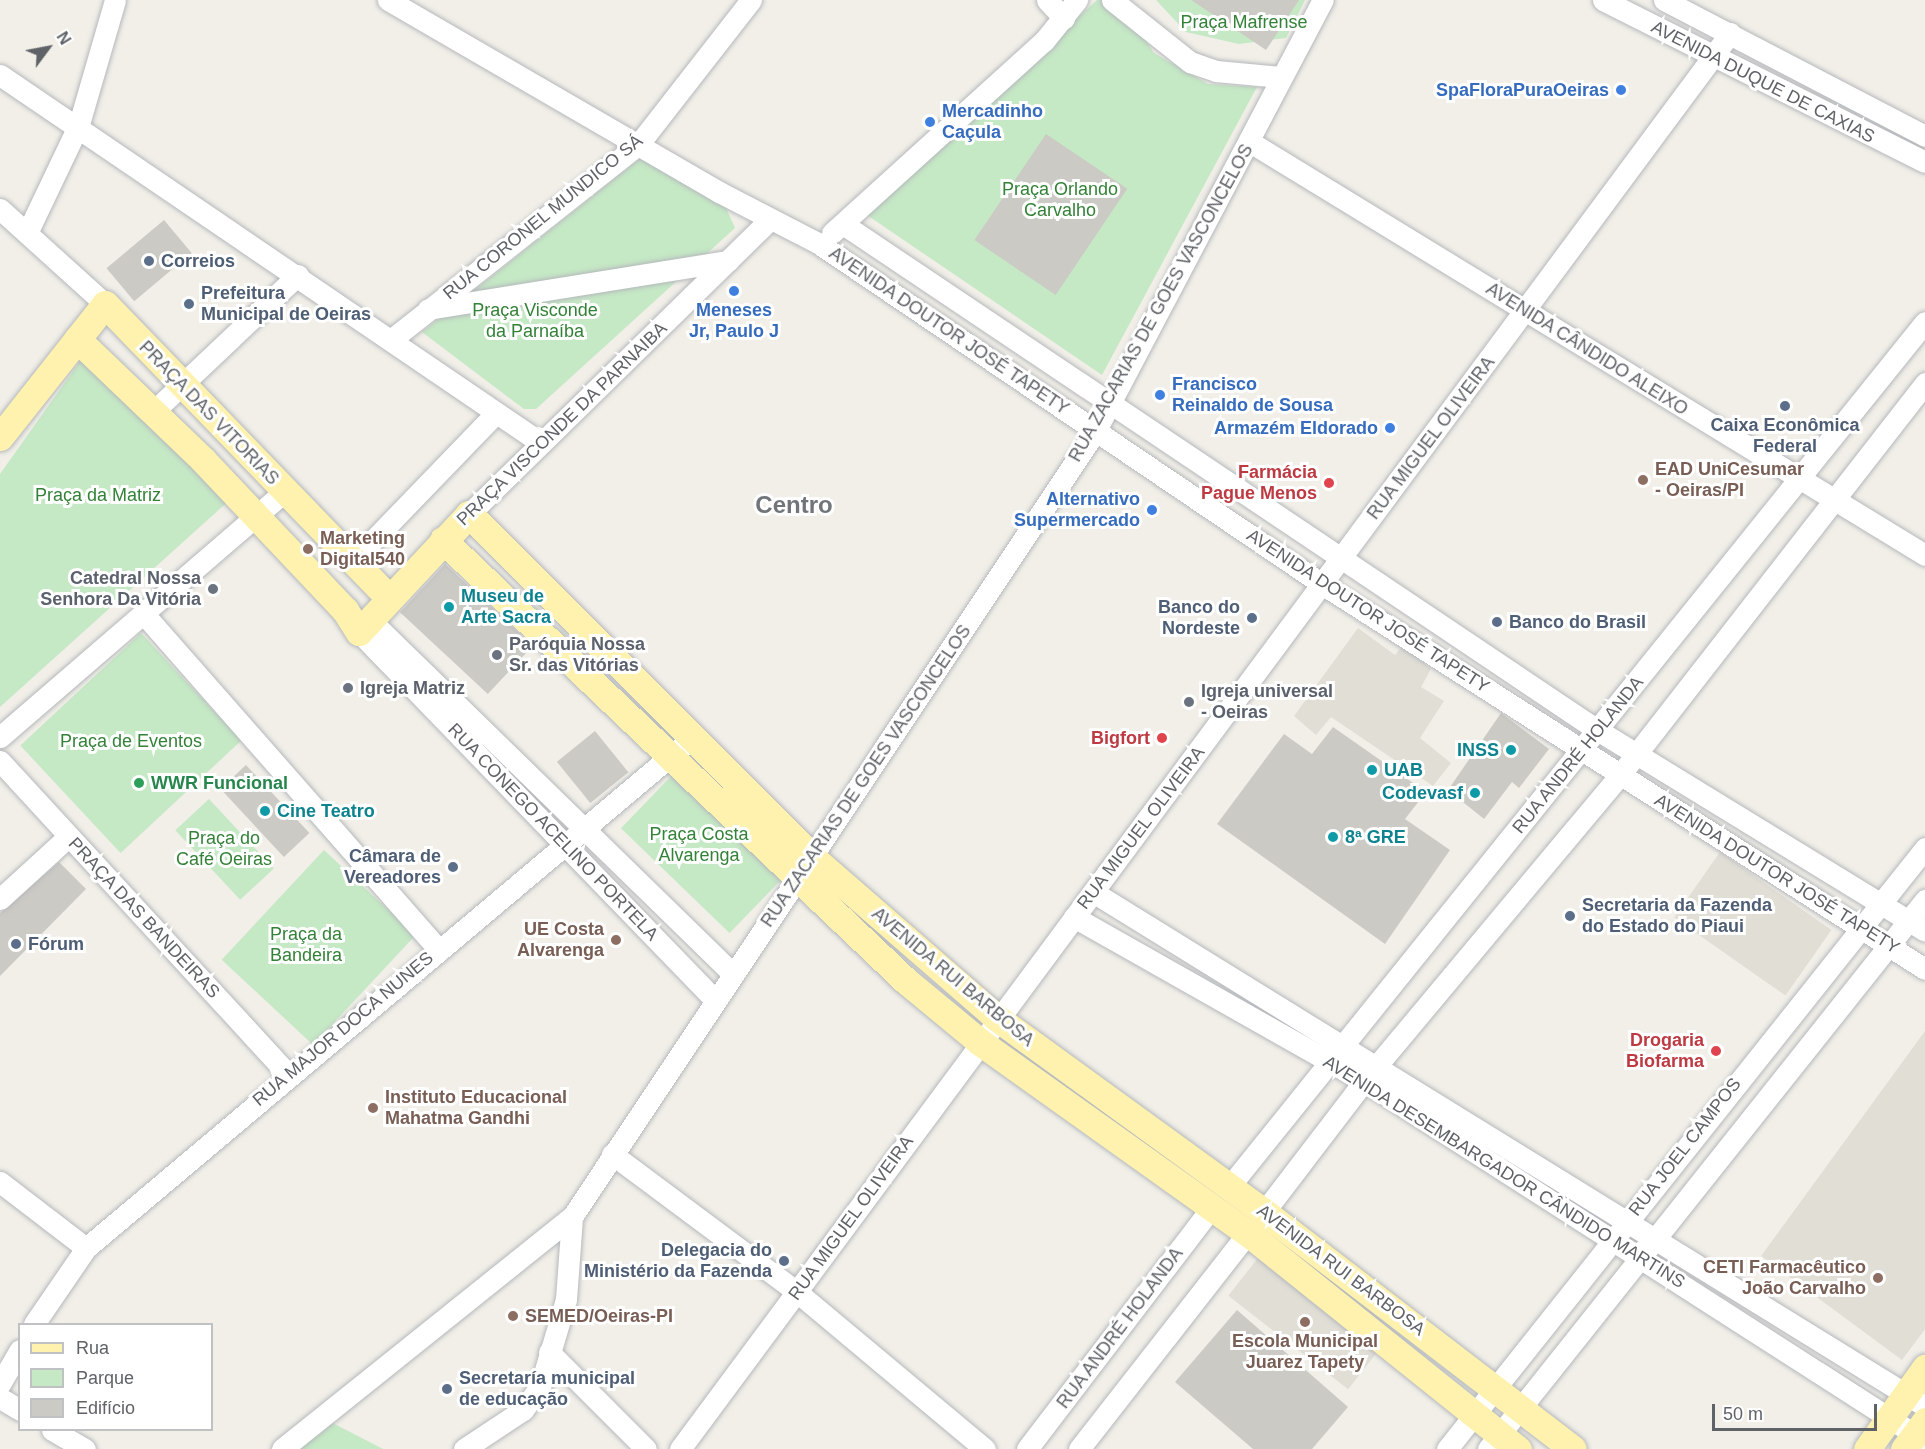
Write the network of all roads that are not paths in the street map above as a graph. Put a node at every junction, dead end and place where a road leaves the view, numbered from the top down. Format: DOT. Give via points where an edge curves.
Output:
graph roads {
  1 [pos="115,0"];
  2 [pos="388,0"];
  3 [pos="752,0"];
  4 [pos="1047,0"];
  5 [pos="1077,0"];
  6 [pos="1112,0"];
  7 [pos="1323,0"];
  8 [pos="1603,0"];
  9 [pos="1664,0"];
  10 [pos="1064,18"];
  11 [pos="1730,33"];
  12 [pos="1710,57"];
  13 [pos="0,75"];
  14 [pos="1281,77"];
  15 [pos="79,124"];
  16 [pos="1925,136"];
  17 [pos="1250,142"];
  18 [pos="638,145"];
  19 [pos="1925,162"];
  20 [pos="0,208"];
  21 [pos="769,220"];
  22 [pos="843,224"];
  23 [pos="29,229"];
  24 [pos="818,243"];
  25 [pos="728,261"];
  26 [pos="298,275"];
  27 [pos="105,304"];
  28 [pos="428,309"];
  29 [pos="1528,311"];
  30 [pos="1925,322"];
  31 [pos="77,339"];
  32 [pos="392,339"];
  33 [pos="1925,383"];
  34 [pos="182,384"];
  35 [pos="1108,403"];
  36 [pos="154,411"];
  37 [pos="495,414"];
  38 [pos="1096,430"];
  39 [pos="0,437"];
  40 [pos="541,443"];
  41 [pos="1799,482"];
  42 [pos="284,492"];
  43 [pos="1834,500"];
  44 [pos="469,514"];
  45 [pos="255,517"];
  46 [pos="443,540"];
  47 [pos="1925,555"];
  48 [pos="1340,558"];
  49 [pos="353,561"];
  50 [pos="1322,584"];
  51 [pos="389,598"];
  52 [pos="143,613"];
  53 [pos="358,621"];
  54 [pos="1599,731"];
  55 [pos="0,737"];
  56 [pos="684,747"];
  57 [pos="1583,749"];
  58 [pos="1637,754"];
  59 [pos="0,762"];
  60 [pos="1620,775"];
  61 [pos="588,831"];
  62 [pos="69,836"];
  63 [pos="568,848"];
  64 [pos="1925,848"];
  65 [pos="813,858"];
  66 [pos="797,883"];
  67 [pos="1093,892"];
  68 [pos="0,899"];
  69 [pos="1925,900"];
  70 [pos="1881,903"];
  71 [pos="1074,917"];
  72 [pos="1861,925"];
  73 [pos="1917,926"];
  74 [pos="1892,947"];
  75 [pos="439,950"];
  76 [pos="1925,969"];
  77 [pos="733,974"];
  78 [pos="715,1000"];
  79 [pos="997,1018"];
  80 [pos="980,1042"];
  81 [pos="1335,1052"];
  82 [pos="1371,1073"];
  83 [pos="288,1074"];
  84 [pos="612,1155"];
  85 [pos="0,1182"];
  86 [pos="1220,1197"];
  87 [pos="572,1217"];
  88 [pos="1628,1219"];
  89 [pos="1256,1222"];
  90 [pos="1612,1239"];
  91 [pos="1656,1239"];
  92 [pos="86,1248"];
  93 [pos="1640,1257"];
  94 [pos="797,1292"];
  95 [pos="35,1323"];
  96 [pos="549,1352"];
  97 [pos="18,1353"];
  98 [pos="1925,1368"];
  99 [pos="0,1384"];
  100 [pos="1495,1388"];
  101 [pos="0,1398"];
  102 [pos="1916,1399"];
  103 [pos="1521,1408"];
  104 [pos="18,1409"];
  105 [pos="1475,1415"];
  106 [pos="1890,1420"];
  107 [pos="54,1431"];
  108 [pos="1917,1436"];
  109 [pos="1502,1444"];
  110 [pos="85,1449"];
  111 [pos="282,1449"];
  112 [pos="464,1449"];
  113 [pos="646,1449"];
  114 [pos="680,1449"];
  115 [pos="986,1449"];
  116 [pos="1027,1449"];
  117 [pos="1078,1449"];
  118 [pos="1447,1449"];
  119 [pos="1573,1449"];
  120 [pos="1867,1449"];
  1 -- 15 [label="street"];
  2 -- 18 [label="street, AVENIDA DOUTOR JOSÉ TAPETY"];
  3 -- 18 [label="street, RUA CORONEL MUNDICO SÁ"];
  4 -- 10 [label="street"];
  5 -- 10 [label="street"];
  6 -- 14 [label="street" via="1190,62 1216,71"];
  7 -- 14 [label="street, RUA ZACARIAS DE GOES VASCONCELOS"];
  8 -- 12 [label="street, AVENIDA DUQUE DE CAXIAS"];
  9 -- 11 [label="street, AVENIDA DUQUE DE CAXIAS"];
  10 -- 22 [label="street"];
  11 -- 12 [label="street, RUA MIGUEL OLIVEIRA"];
  11 -- 16 [label="street, AVENIDA DUQUE DE CAXIAS"];
  12 -- 19 [label="street, AVENIDA DUQUE DE CAXIAS"];
  12 -- 29 [label="street, RUA MIGUEL OLIVEIRA"];
  13 -- 15 [label="street"];
  14 -- 17 [label="street, RUA ZACARIAS DE GOES VASCONCELOS"];
  15 -- 23 [label="street"];
  15 -- 26 [label="street"];
  17 -- 29 [label="street, AVENIDA CÂNDIDO ALEIXO"];
  17 -- 35 [label="street, RUA ZACARIAS DE GOES VASCONCELOS"];
  18 -- 21 [label="street, AVENIDA DOUTOR JOSÉ TAPETY"];
  18 -- 28 [label="street, RUA CORONEL MUNDICO SÁ"];
  20 -- 23 [label="street"];
  21 -- 24 [label="street, AVENIDA DOUTOR JOSÉ TAPETY"];
  21 -- 25 [label="street, PRAÇA VISCONDE DA PARNAIBA"];
  22 -- 24 [label="street"];
  22 -- 35 [label="street, AVENIDA DOUTOR JOSÉ TAPETY"];
  23 -- 27 [label="street, PRAÇA DAS VITORIAS"];
  24 -- 38 [label="street, AVENIDA DOUTOR JOSÉ TAPETY"];
  25 -- 28 [label="street"];
  25 -- 40 [label="street, PRAÇA VISCONDE DA PARNAIBA"];
  26 -- 32 [label="street"];
  26 -- 34 [label="street"];
  27 -- 31 [label="main road"];
  27 -- 34 [label="main road, PRAÇA DAS VITORIAS"];
  28 -- 32 [label="street, RUA CORONEL MUNDICO SÁ"];
  29 -- 41 [label="street, AVENIDA CÂNDIDO ALEIXO"];
  29 -- 48 [label="street, RUA MIGUEL OLIVEIRA"];
  30 -- 41 [label="street, RUA ANDRÉ HOLANDA"];
  31 -- 36 [label="main road, RUA CONEGO ACELINO PORTELA"];
  31 -- 39 [label="main road"];
  32 -- 37 [label="street"];
  33 -- 43 [label="street"];
  34 -- 36 [label="street"];
  34 -- 42 [label="main road, PRAÇA DAS VITORIAS"];
  35 -- 38 [label="street, RUA ZACARIAS DE GOES VASCONCELOS"];
  35 -- 48 [label="street, AVENIDA DOUTOR JOSÉ TAPETY"];
  36 -- 45 [label="main road, RUA CONEGO ACELINO PORTELA"];
  37 -- 40 [label="street"];
  37 -- 49 [label="street"];
  38 -- 50 [label="street, AVENIDA DOUTOR JOSÉ TAPETY"];
  38 -- 65 [label="street, RUA ZACARIAS DE GOES VASCONCELOS"];
  40 -- 44 [label="street, PRAÇA VISCONDE DA PARNAIBA"];
  41 -- 43 [label="street, AVENIDA CÂNDIDO ALEIXO"];
  41 -- 54 [label="street, RUA ANDRÉ HOLANDA"];
  42 -- 45 [label="street"];
  42 -- 49 [label="main road, PRAÇA DAS VITORIAS"];
  43 -- 47 [label="street, AVENIDA CÂNDIDO ALEIXO"];
  43 -- 58 [label="street"];
  44 -- 46 [label="main road, PRAÇA VISCONDE DA PARNAIBA"];
  44 -- 56 [label="main road, AVENIDA RUI BARBOSA"];
  45 -- 52 [label="street"];
  45 -- 53 [label="main road, RUA CONEGO ACELINO PORTELA"];
  46 -- 51 [label="main road, PRAÇA VISCONDE DA PARNAIBA"];
  46 -- 56 [label="main road, AVENIDA RUI BARBOSA"];
  48 -- 50 [label="street, RUA MIGUEL OLIVEIRA"];
  48 -- 54 [label="street, AVENIDA DOUTOR JOSÉ TAPETY"];
  49 -- 51 [label="main road, PRAÇA DAS VITORIAS"];
  50 -- 57 [label="street, AVENIDA DOUTOR JOSÉ TAPETY"];
  50 -- 67 [label="street, RUA MIGUEL OLIVEIRA"];
  51 -- 53 [label="main road, PRAÇA VISCONDE DA PARNAIBA"];
  52 -- 55 [label="street"];
  52 -- 75 [label="street"];
  53 -- 61 [label="street, RUA CONEGO ACELINO PORTELA"];
  53 -- 63 [label="street, RUA CONEGO ACELINO PORTELA"];
  54 -- 57 [label="street, RUA ANDRÉ HOLANDA"];
  54 -- 58 [label="street, AVENIDA DOUTOR JOSÉ TAPETY"];
  56 -- 61 [label="street, RUA MAJOR DOCA NUNES"];
  56 -- 65 [label="main road, AVENIDA RUI BARBOSA"];
  56 -- 66 [label="main road, AVENIDA RUI BARBOSA"];
  57 -- 60 [label="street, AVENIDA DOUTOR JOSÉ TAPETY"];
  57 -- 81 [label="street, RUA ANDRÉ HOLANDA"];
  58 -- 60 [label="street"];
  58 -- 70 [label="street, AVENIDA DOUTOR JOSÉ TAPETY"];
  59 -- 62 [label="street, PRAÇA DAS BANDEIRAS"];
  60 -- 72 [label="street, AVENIDA DOUTOR JOSÉ TAPETY"];
  60 -- 82 [label="street"];
  61 -- 63 [label="street, RUA MAJOR DOCA NUNES"];
  61 -- 77 [label="street, RUA CONEGO ACELINO PORTELA"];
  62 -- 68 [label="street"];
  62 -- 83 [label="street, PRAÇA DAS BANDEIRAS"];
  63 -- 75 [label="street, RUA MAJOR DOCA NUNES"];
  63 -- 78 [label="street, RUA CONEGO ACELINO PORTELA"];
  64 -- 70 [label="street, RUA JOEL CAMPOS"];
  65 -- 66 [label="street, RUA ZACARIAS DE GOES VASCONCELOS"];
  65 -- 79 [label="main road, AVENIDA RUI BARBOSA"];
  66 -- 77 [label="street, RUA ZACARIAS DE GOES VASCONCELOS"];
  66 -- 80 [label="main road, AVENIDA RUI BARBOSA"];
  67 -- 71 [label="street, RUA MIGUEL OLIVEIRA"];
  67 -- 81 [label="street, AVENIDA DESEMBARGADOR CÂNDIDO MARTINS"];
  69 -- 73 [label="street, RUA JOEL CAMPOS"];
  70 -- 72 [label="street, RUA JOEL CAMPOS"];
  70 -- 73 [label="street, AVENIDA DOUTOR JOSÉ TAPETY"];
  71 -- 79 [label="street, RUA MIGUEL OLIVEIRA"];
  71 -- 81 [label="street, AVENIDA DESEMBARGADOR CÂNDIDO MARTINS"];
  72 -- 74 [label="street, AVENIDA DOUTOR JOSÉ TAPETY"];
  72 -- 88 [label="street, RUA JOEL CAMPOS"];
  73 -- 74 [label="street, RUA JOEL CAMPOS"];
  74 -- 76 [label="street, AVENIDA DOUTOR JOSÉ TAPETY"];
  74 -- 91 [label="street, RUA JOEL CAMPOS"];
  75 -- 83 [label="street, RUA MAJOR DOCA NUNES"];
  77 -- 78 [label="street, RUA ZACARIAS DE GOES VASCONCELOS"];
  78 -- 84 [label="street, RUA ZACARIAS DE GOES VASCONCELOS"];
  79 -- 80 [label="street, RUA MIGUEL OLIVEIRA"];
  79 -- 86 [label="main road, AVENIDA RUI BARBOSA"];
  80 -- 86 [label="main road, AVENIDA RUI BARBOSA"];
  80 -- 94 [label="street, RUA MIGUEL OLIVEIRA"];
  81 -- 82 [label="street, AVENIDA DESEMBARGADOR CÂNDIDO MARTINS"];
  81 -- 86 [label="street, RUA ANDRÉ HOLANDA"];
  82 -- 88 [label="street, AVENIDA DESEMBARGADOR CÂNDIDO MARTINS"];
  82 -- 89 [label="street"];
  82 -- 90 [label="street, AVENIDA DESEMBARGADOR CÂNDIDO MARTINS"];
  83 -- 92 [label="street, RUA MAJOR DOCA NUNES"];
  84 -- 87 [label="street, RUA ZACARIAS DE GOES VASCONCELOS"];
  84 -- 94 [label="street"];
  85 -- 92 [label="street"];
  86 -- 89 [label="main road, AVENIDA RUI BARBOSA"];
  86 -- 116 [label="street, RUA ANDRÉ HOLANDA"];
  87 -- 96 [label="street" via="566,1299"];
  87 -- 111 [label="street, RUA ZACARIAS DE GOES VASCONCELOS"];
  88 -- 90 [label="street, RUA JOEL CAMPOS"];
  88 -- 91 [label="street, AVENIDA DESEMBARGADOR CÂNDIDO MARTINS"];
  89 -- 100 [label="main road, AVENIDA RUI BARBOSA"];
  89 -- 105 [label="main road, AVENIDA RUI BARBOSA"];
  89 -- 117 [label="street"];
  90 -- 93 [label="street, AVENIDA DESEMBARGADOR CÂNDIDO MARTINS"];
  90 -- 100 [label="street, RUA JOEL CAMPOS"];
  91 -- 93 [label="street, RUA JOEL CAMPOS"];
  91 -- 102 [label="street, AVENIDA DESEMBARGADOR CÂNDIDO MARTINS"];
  92 -- 95 [label="street, RUA MAJOR DOCA NUNES"];
  93 -- 103 [label="street, RUA JOEL CAMPOS"];
  93 -- 106 [label="street, AVENIDA DESEMBARGADOR CÂNDIDO MARTINS"];
  94 -- 114 [label="street, RUA MIGUEL OLIVEIRA"];
  94 -- 115 [label="street"];
  96 -- 112 [label="street" via="540,1387 523,1410"];
  96 -- 113 [label="street"];
  97 -- 99 [label="street"];
  98 -- 102 [label="main road"];
  100 -- 103 [label="main road, AVENIDA RUI BARBOSA"];
  100 -- 105 [label="street, RUA JOEL CAMPOS"];
  101 -- 104 [label="street"];
  102 -- 106 [label="main road"];
  103 -- 109 [label="street, RUA JOEL CAMPOS"];
  103 -- 119 [label="main road, AVENIDA RUI BARBOSA"];
  105 -- 109 [label="main road, AVENIDA RUI BARBOSA"];
  105 -- 118 [label="street, RUA JOEL CAMPOS"];
  106 -- 108 [label="street, AVENIDA DESEMBARGADOR CÂNDIDO MARTINS"];
  106 -- 120 [label="main road"];
  107 -- 110 [label="street"];
}
